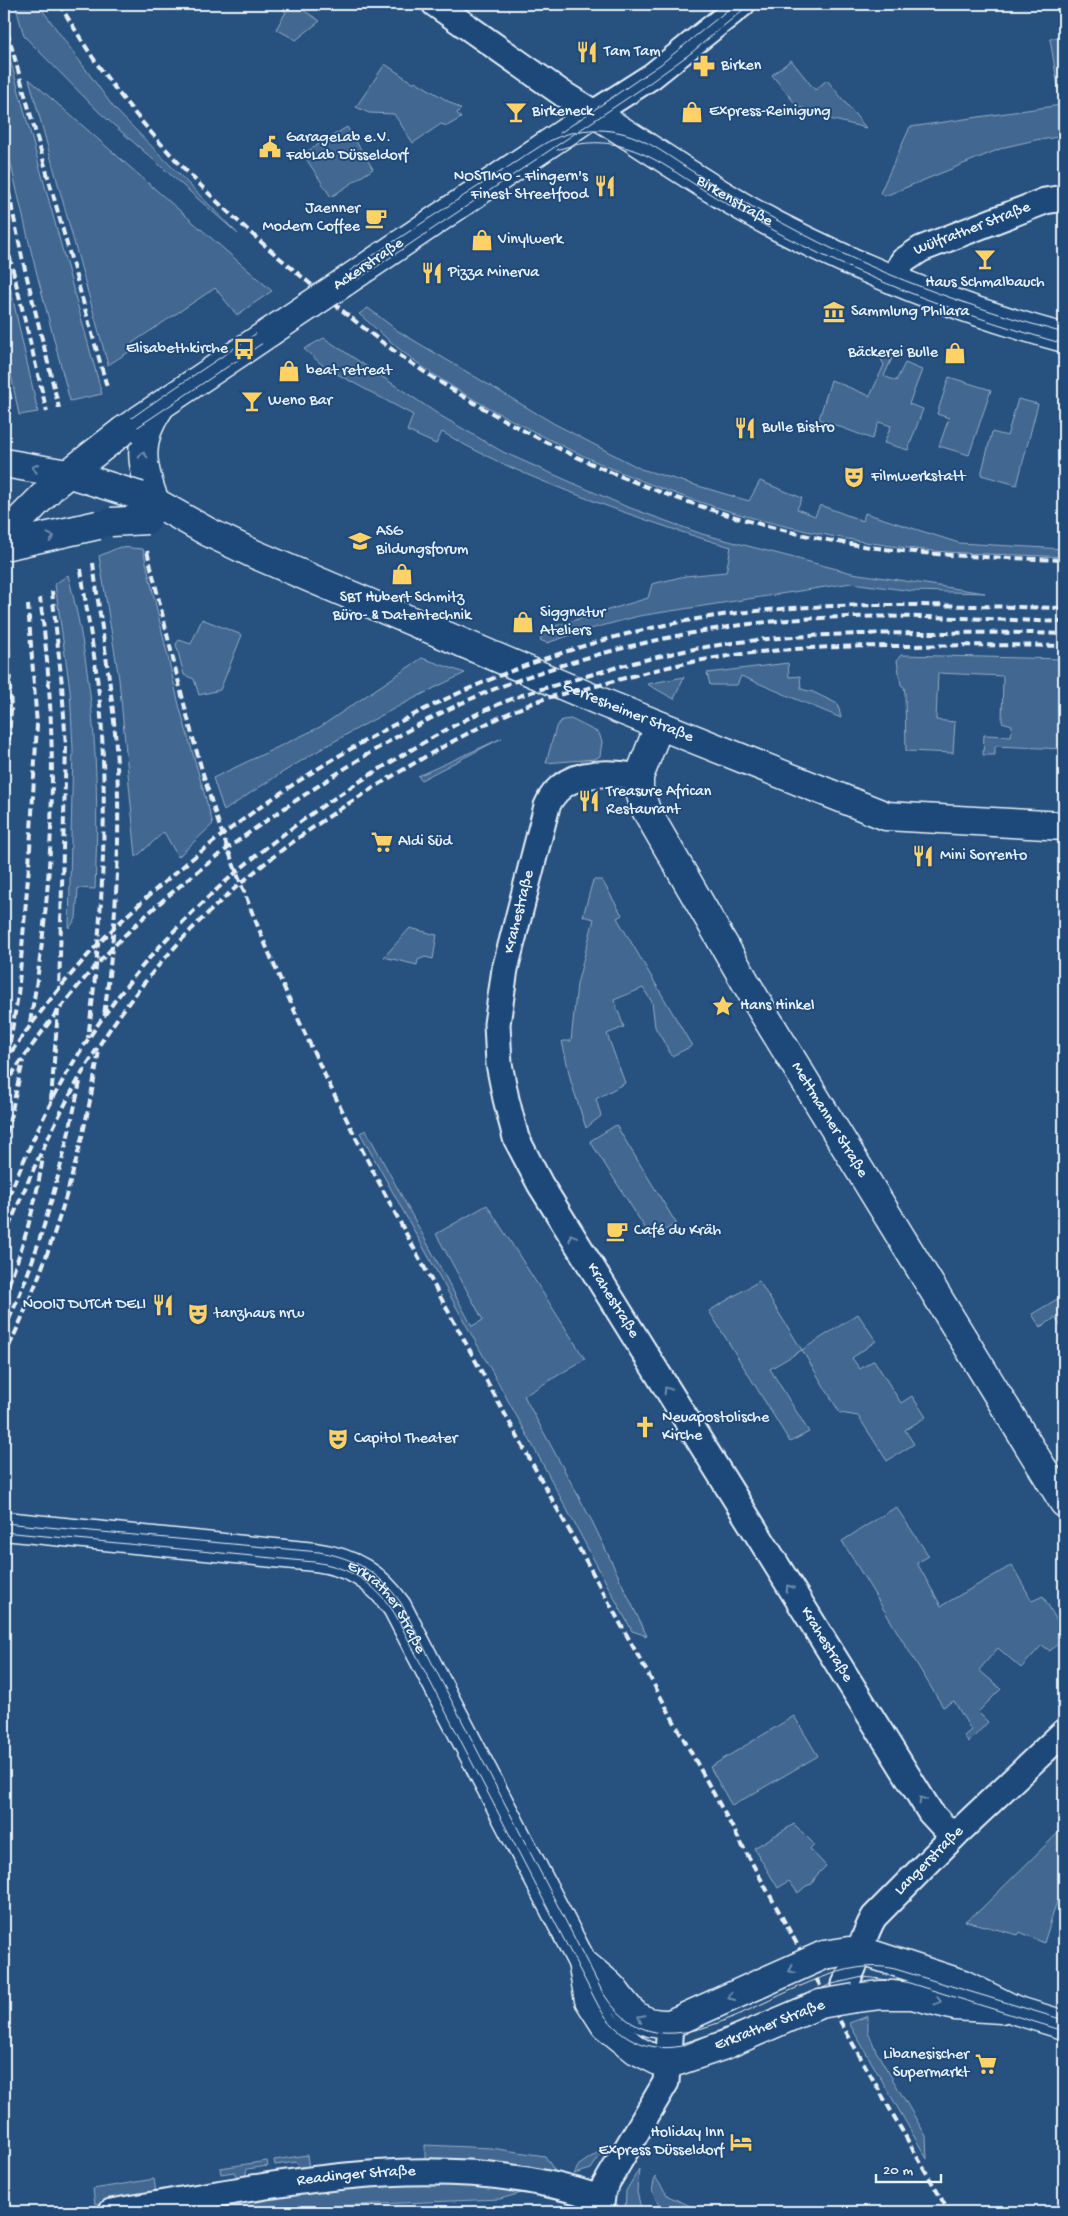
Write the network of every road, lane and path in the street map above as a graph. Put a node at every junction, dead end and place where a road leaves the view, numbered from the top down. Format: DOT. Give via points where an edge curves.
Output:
graph roads {
  1 [pos="435,4"];
  2 [pos="742,4"];
  3 [pos="594,113"];
  4 [pos="1064,198"];
  5 [pos="893,281"];
  6 [pos="1064,338"];
  7 [pos="161,405"];
  8 [pos="4,463"];
  9 [pos="67,474"];
  10 [pos="147,506"];
  11 [pos="4,536"];
  12 [pos="4,546"];
  13 [pos="659,726"];
  14 [pos="639,777"];
  15 [pos="1064,826"];
  16 [pos="1064,1503"];
  17 [pos="4,1526"];
  18 [pos="1064,1732"];
  19 [pos="953,1837"];
  20 [pos="861,1952"];
  21 [pos="582,1962"];
  22 [pos="850,1991"];
  23 [pos="1015,2010"];
  24 [pos="670,2024"];
  25 [pos="1064,2025"];
  26 [pos="669,2064"];
  27 [pos="600,2205"];
  28 [pos="111,2212"];
  1 -- 3 [label="street, Birkenstraße"];
  2 -- 3 [label="street, Ackerstraße" via="652,76"];
  3 -- 5 [label="street, Birkenstraße" via="649,150 774,224"];
  3 -- 7 [label="street, Ackerstraße, bridge"];
  4 -- 5 [label="street, Wülfrather Straße" via="1045,201 922,249 903,261"];
  5 -- 6 [label="street, Birkenstraße" via="993,317"];
  7 -- 9 [label="street, Ackerstraße, bridge"];
  10 -- 7 [label="street, one-way" via="142,452 152,418"];
  9 -- 8 [label="street, Gerresheimer Straße, one-way, bridge"];
  9 -- 10 [label="street, Gerresheimer Straße, bridge"];
  9 -- 11 [label="street, Ackerstraße, bridge"];
  12 -- 10 [label="street, Gerresheimer Straße, one-way, bridge" via="118,520"];
  10 -- 13 [label="street, Gerresheimer Straße"];
  13 -- 14 [label="street"];
  13 -- 15 [label="street, Gerresheimer Straße" via="886,816"];
  14 -- 16 [label="street, Mettmanner Straße" via="639,790 646,810 764,1014"];
  19 -- 14 [label="street, Krahestraße, one-way" via="930,1812 844,1676 545,1192 516,1138 499,1064 497,1024 505,969 547,806 563,784 578,777 621,774"];
  17 -- 21 [label="street, Erkrather Straße" via="324,1558 348,1564 368,1575 397,1607"];
  18 -- 19 [label="street, Langerstraße"];
  19 -- 20 [label="street, Langerstraße" via="874,1917"];
  20 -- 22 [label="street, Langerstraße"];
  20 -- 23 [label="street, Erkrather Straße" via="963,1984"];
  20 -- 24 [label="street, Erkrather Straße, one-way, bridge" via="824,1955"];
  24 -- 21 [label="street, Erkrather Straße, one-way" via="650,2023 628,2011 614,1989"];
  21 -- 26 [label="street, Erkrather Straße" via="590,2000 605,2025 648,2058"];
  22 -- 23 [label="street, Erkrather Straße, one-way" via="912,1995 955,2006"];
  22 -- 26 [label="street, Erkrather Straße, bridge" via="725,2045"];
  23 -- 25 [label="street, Erkrather Straße"];
  24 -- 26 [label="street"];
  26 -- 27 [label="street" via="664,2088 625,2150"];
  27 -- 28 [label="street, Readinger Straße" via="567,2187 496,2175 436,2170 295,2181"];
}
